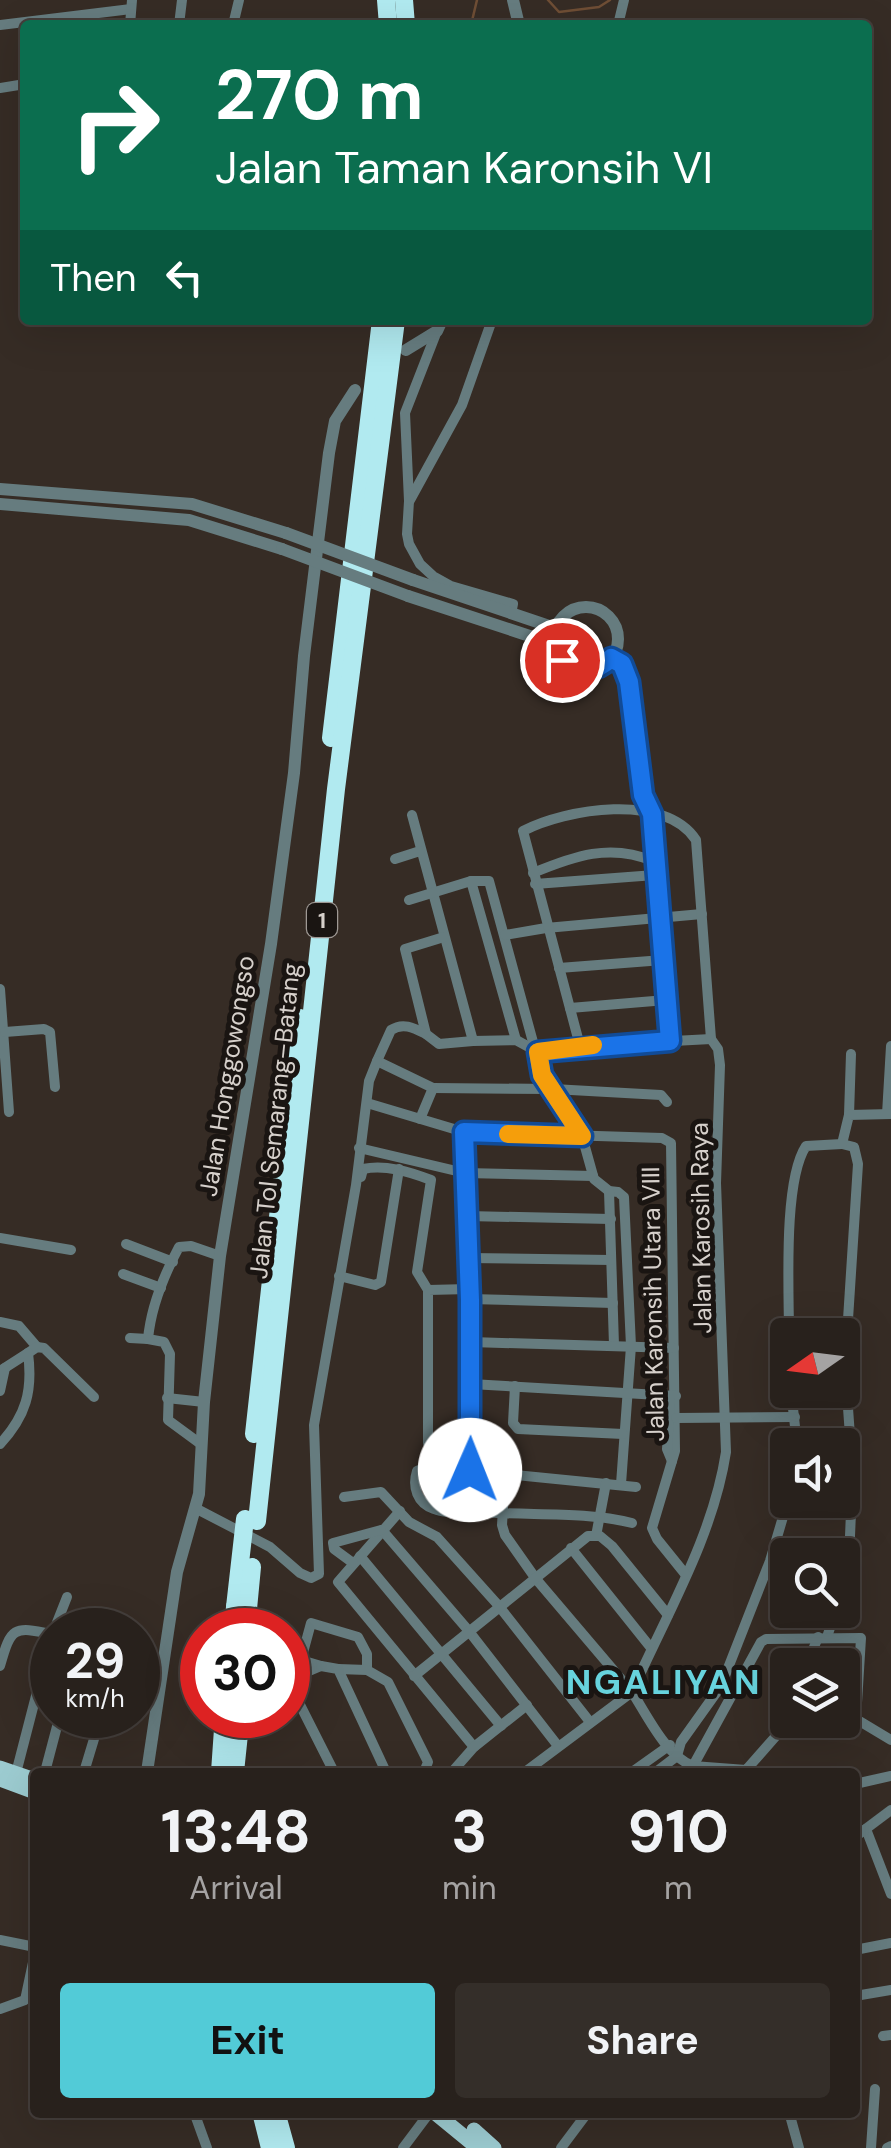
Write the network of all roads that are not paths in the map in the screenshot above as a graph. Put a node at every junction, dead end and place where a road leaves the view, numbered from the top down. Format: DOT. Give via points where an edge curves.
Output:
graph roads {
  1 [pos="132,4"];
  2 [pos="31,20"];
  3 [pos="380,325"];
  4 [pos="395,325"];
  5 [pos="490,325"];
  6 [pos="439,326"];
  7 [pos="406,350"];
  8 [pos="355,390"];
  9 [pos="0,489"];
  10 [pos="409,501"];
  11 [pos="0,504"];
  12 [pos="511,614"];
  13 [pos="556,628"];
  14 [pos="554,644"];
  15 [pos="611,658"];
  16 [pos="412,814"];
  17 [pos="652,814"];
  18 [pos="420,851"];
  19 [pos="394,859"];
  20 [pos="654,861"];
  21 [pos="656,876"];
  22 [pos="534,879"];
  23 [pos="471,881"];
  24 [pos="432,893"];
  25 [pos="409,900"];
  26 [pos="702,914"];
  27 [pos="659,918"];
  28 [pos="546,928"];
  29 [pos="505,936"];
  30 [pos="444,937"];
  31 [pos="663,960"];
  32 [pos="559,968"];
  33 [pos="0,990"];
  34 [pos="666,1000"];
  35 [pos="570,1008"];
  36 [pos="5,1032"];
  37 [pos="426,1034"];
  38 [pos="711,1039"];
  39 [pos="516,1040"];
  40 [pos="473,1041"];
  41 [pos="670,1041"];
  42 [pos="580,1046"];
  43 [pos="891,1046"];
  44 [pos="538,1052"];
  45 [pos="851,1054"];
  46 [pos="378,1061"];
  47 [pos="56,1087"];
  48 [pos="432,1088"];
  49 [pos="552,1088"];
  50 [pos="667,1102"];
  51 [pos="368,1103"];
  52 [pos="10,1112"];
  53 [pos="889,1114"];
  54 [pos="848,1115"];
  55 [pos="420,1119"];
  56 [pos="464,1132"];
  57 [pos="582,1136"];
  58 [pos="842,1144"];
  59 [pos="359,1148"];
  60 [pos="399,1169"];
  61 [pos="465,1173"];
  62 [pos="593,1176"];
  63 [pos="609,1192"];
  64 [pos="467,1216"];
  65 [pos="610,1219"];
  66 [pos="0,1238"];
  67 [pos="126,1244"];
  68 [pos="71,1250"];
  69 [pos="220,1256"];
  70 [pos="468,1258"];
  71 [pos="611,1260"];
  72 [pos="173,1262"];
  73 [pos="122,1274"];
  74 [pos="340,1276"];
  75 [pos="160,1288"];
  76 [pos="428,1290"];
  77 [pos="469,1294"];
  78 [pos="613,1303"];
  79 [pos="789,1318"];
  80 [pos="0,1322"];
  81 [pos="130,1338"];
  82 [pos="148,1338"];
  83 [pos="470,1342"];
  84 [pos="614,1345"];
  85 [pos="630,1346"];
  86 [pos="674,1348"];
  87 [pos="33,1350"];
  88 [pos="2,1370"];
  89 [pos="472,1384"];
  90 [pos="516,1386"];
  91 [pos="0,1392"];
  92 [pos="629,1392"];
  93 [pos="673,1396"];
  94 [pos="94,1397"];
  95 [pos="167,1398"];
  96 [pos="204,1402"];
  97 [pos="794,1408"];
  98 [pos="795,1417"];
  99 [pos="676,1418"];
  100 [pos="726,1418"];
  101 [pos="796,1428"];
  102 [pos="623,1434"];
  103 [pos="0,1444"];
  104 [pos="202,1445"];
  105 [pos="471,1450"];
  106 [pos="673,1462"];
  107 [pos="470,1470"];
  108 [pos="505,1474"];
  109 [pos="606,1484"];
  110 [pos="622,1484"];
  111 [pos="636,1487"];
  112 [pos="344,1497"];
  113 [pos="195,1508"];
  114 [pos="400,1511"];
  115 [pos="502,1514"];
  116 [pos="601,1516"];
  117 [pos="783,1518"];
  118 [pos="251,1520"];
  119 [pos="632,1524"];
  120 [pos="382,1530"];
  121 [pos="596,1536"];
  122 [pos="850,1538"];
  123 [pos="571,1548"];
  124 [pos="357,1560"];
  125 [pos="686,1575"];
  126 [pos="536,1579"];
  127 [pos="67,1598"];
  128 [pos="498,1605"];
  129 [pos="63,1608"];
  130 [pos="241,1608"];
  131 [pos="668,1615"];
  132 [pos="310,1625"];
  133 [pos="827,1628"];
  134 [pos="30,1629"];
  135 [pos="468,1630"];
  136 [pos="822,1637"];
  137 [pos="651,1648"];
  138 [pos="816,1648"];
  139 [pos="441,1651"];
  140 [pos="310,1663"];
  141 [pos="0,1666"];
  142 [pos="321,1666"];
  143 [pos="338,1669"];
  144 [pos="368,1670"];
  145 [pos="310,1671"];
  146 [pos="414,1676"];
  147 [pos="632,1692"];
  148 [pos="30,1702"];
  149 [pos="527,1705"];
  150 [pos="590,1722"];
  151 [pos="310,1724"];
  152 [pos="501,1726"];
  153 [pos="54,1738"];
  154 [pos="222,1738"];
  155 [pos="239,1738"];
  156 [pos="685,1738"];
  157 [pos="774,1738"];
  158 [pos="94,1739"];
  159 [pos="707,1740"];
  160 [pos="891,1740"];
  161 [pos="668,1745"];
  162 [pos="558,1746"];
  163 [pos="474,1747"];
  164 [pos="678,1756"];
  165 [pos="693,1766"];
  166 [pos="46,1768"];
  167 [pos="85,1768"];
  168 [pos="148,1768"];
  169 [pos="220,1768"];
  170 [pos="235,1768"];
  171 [pos="332,1768"];
  172 [pos="384,1768"];
  173 [pos="426,1768"];
  174 [pos="456,1768"];
  175 [pos="530,1768"];
  176 [pos="637,1768"];
  177 [pos="662,1768"];
  178 [pos="720,1768"];
  179 [pos="748,1768"];
  180 [pos="891,1776"];
  181 [pos="5,1778"];
  182 [pos="30,1780"];
  183 [pos="860,1783"];
  184 [pos="30,1790"];
  185 [pos="891,1810"];
  186 [pos="866,1828"];
  187 [pos="860,1833"];
  188 [pos="891,1894"];
  189 [pos="0,1940"];
  190 [pos="891,1942"];
  191 [pos="30,1949"];
  192 [pos="860,1949"];
  193 [pos="30,1975"];
  194 [pos="891,1990"];
  195 [pos="860,1995"];
  196 [pos="0,2009"];
  197 [pos="875,2090"];
  198 [pos="196,2118"];
  199 [pos="262,2118"];
  200 [pos="278,2118"];
  201 [pos="427,2118"];
  202 [pos="440,2118"];
  203 [pos="458,2118"];
  204 [pos="584,2118"];
  205 [pos="791,2118"];
  206 [pos="207,2148"];
  207 [pos="270,2148"];
  208 [pos="286,2148"];
  209 [pos="403,2148"];
  210 [pos="478,2148"];
  211 [pos="494,2148"];
  212 [pos="561,2148"];
  213 [pos="799,2148"];
  214 [pos="871,2148"];
  1 -- 2 [label="street"];
  3 -- 118 [label="highway, Jalan Tol Semarang–Batang / 1" via="283,1158"];
  4 -- 118 [label="highway, Jalan Tol Semarang–Batang / 1"];
  5 -- 10 [label="street" via="462,405"];
  6 -- 7 [label="street"];
  6 -- 10 [label="street" via="405,413"];
  8 -- 69 [label="street, Jalan Honggowongso" via="338,413 330,442 271,944"];
  9 -- 12 [label="street, bridge" via="192,504"];
  10 -- 12 [label="street" via="406,534 420,564 452,586 514,604"];
  11 -- 14 [label="street, bridge" via="189,520"];
  12 -- 13 [label="street"];
  13 -- 14 [label="street"];
  13 -- 15 [label="street" via="575,608 602,611 617,633"];
  14 -- 15 [label="street" via="577,670 596,669"];
  15 -- 17 [label="street" via="622,664 629,682 643,795"];
  16 -- 18 [label="street"];
  17 -- 20 [label="street"];
  17 -- 22 [label="street" via="607,808 524,829"];
  17 -- 26 [label="street, Jalan Karosih Raya" via="684,827 696,840"];
  18 -- 19 [label="street"];
  18 -- 24 [label="street"];
  20 -- 21 [label="street"];
  20 -- 22 [label="street" via="594,852"];
  21 -- 22 [label="street"];
  21 -- 27 [label="street"];
  22 -- 28 [label="street"];
  23 -- 24 [label="street"];
  23 -- 29 [label="street" via="489,880"];
  23 -- 39 [label="street"];
  24 -- 25 [label="street"];
  24 -- 30 [label="street"];
  26 -- 27 [label="street"];
  26 -- 38 [label="street, Jalan Karosih Raya"];
  27 -- 28 [label="street"];
  27 -- 31 [label="street"];
  28 -- 29 [label="street"];
  28 -- 32 [label="street"];
  29 -- 44 [label="street"];
  30 -- 37 [label="street" via="407,946"];
  30 -- 40 [label="street"];
  31 -- 32 [label="street"];
  31 -- 34 [label="street"];
  32 -- 35 [label="street"];
  33 -- 36 [label="street"];
  34 -- 35 [label="street"];
  34 -- 41 [label="street"];
  35 -- 42 [label="street"];
  36 -- 47 [label="street" via="50,1032"];
  36 -- 52 [label="street"];
  37 -- 40 [label="street" via="439,1044"];
  37 -- 46 [label="street" via="395,1027"];
  38 -- 41 [label="street"];
  38 -- 100 [label="street, Jalan Karosih Raya" via="720,1066 716,1184"];
  39 -- 40 [label="street"];
  39 -- 44 [label="street"];
  41 -- 42 [label="street"];
  42 -- 44 [label="street"];
  43 -- 53 [label="street"];
  44 -- 49 [label="street"];
  45 -- 54 [label="street"];
  46 -- 48 [label="street"];
  46 -- 51 [label="street"];
  48 -- 49 [label="street"];
  48 -- 55 [label="street"];
  49 -- 50 [label="street" via="661,1095"];
  49 -- 57 [label="street"];
  51 -- 55 [label="street"];
  51 -- 59 [label="street"];
  53 -- 54 [label="street"];
  54 -- 58 [label="street"];
  55 -- 56 [label="street"];
  56 -- 57 [label="street"];
  56 -- 61 [label="street"];
  57 -- 62 [label="street"];
  57 -- 86 [label="street, Jalan Karonsih Utara VIII" via="668,1140 672,1146"];
  58 -- 79 [label="street" via="806,1146 796,1166"];
  58 -- 122 [label="street" via="854,1148 858,1164 845,1366"];
  59 -- 61 [label="street"];
  59 -- 74 [label="street"];
  60 -- 74 [label="street" via="362,1172"];
  60 -- 74 [label="street" via="380,1282"];
  60 -- 76 [label="street" via="432,1183 417,1272"];
  61 -- 62 [label="street"];
  61 -- 64 [label="street"];
  62 -- 63 [label="street"];
  63 -- 65 [label="street"];
  63 -- 85 [label="street" via="620,1192 624,1202"];
  64 -- 65 [label="street"];
  64 -- 70 [label="street"];
  65 -- 71 [label="street"];
  66 -- 68 [label="street"];
  67 -- 72 [label="street"];
  69 -- 72 [label="street" via="186,1246"];
  69 -- 96 [label="street, Jalan Honggowongso"];
  70 -- 71 [label="street"];
  70 -- 77 [label="street"];
  71 -- 78 [label="street"];
  72 -- 75 [label="street"];
  73 -- 75 [label="street"];
  74 -- 113 [label="street" via="314,1425 319,1574 304,1575 270,1547"];
  75 -- 82 [label="street"];
  76 -- 77 [label="street"];
  76 -- 105 [label="street" via="428,1447"];
  77 -- 78 [label="street"];
  77 -- 83 [label="street"];
  78 -- 84 [label="street"];
  80 -- 87 [label="street" via="19,1326"];
  81 -- 82 [label="street"];
  82 -- 95 [label="street" via="164,1342 170,1354"];
  83 -- 84 [label="street"];
  83 -- 89 [label="street"];
  84 -- 85 [label="street"];
  85 -- 86 [label="street"];
  85 -- 92 [label="street"];
  86 -- 93 [label="street, Jalan Karonsih Utara VIII"];
  87 -- 88 [label="street"];
  87 -- 94 [label="street" via="44,1348"];
  87 -- 103 [label="street" via="28,1402"];
  88 -- 91 [label="street"];
  89 -- 90 [label="street"];
  89 -- 105 [label="street"];
  90 -- 92 [label="street"];
  90 -- 102 [label="street" via="518,1430"];
  92 -- 93 [label="street"];
  92 -- 102 [label="street"];
  93 -- 99 [label="street, Jalan Karonsih Utara VIII"];
  93 -- 106 [label="street" via="667,1448"];
  95 -- 96 [label="street"];
  95 -- 104 [label="street" via="168,1420"];
  96 -- 104 [label="street, Jalan Honggowongso"];
  97 -- 98 [label="street"];
  98 -- 100 [label="street"];
  98 -- 101 [label="street"];
  99 -- 100 [label="street"];
  99 -- 106 [label="street, Jalan Karonsih Utara VIII"];
  100 -- 125 [label="street, Jalan Karosih Raya" via="722,1475"];
  102 -- 110 [label="street"];
  104 -- 113 [label="street, Jalan Honggowongso"];
  105 -- 107 [label="street"];
  106 -- 125 [label="street, Jalan Karonsih Utara VIII" via="652,1528"];
  107 -- 108 [label="street"];
  107 -- 115 [label="street" via="420,1468 418,1496 438,1511"];
  108 -- 109 [label="street"];
  108 -- 115 [label="street"];
  109 -- 110 [label="street"];
  109 -- 116 [label="street"];
  110 -- 111 [label="street"];
  112 -- 114 [label="street" via="381,1492"];
  113 -- 168 [label="street, Jalan Honggowongso" via="177,1572"];
  114 -- 120 [label="street"];
  114 -- 128 [label="street" via="432,1532"];
  115 -- 116 [label="street"];
  115 -- 126 [label="street" via="505,1535"];
  116 -- 119 [label="street"];
  116 -- 121 [label="street"];
  117 -- 156 [label="street" via="720,1686"];
  118 -- 130 [label="highway, Jalan Tol Semarang–Batang / 1, bridge"];
  120 -- 124 [label="street"];
  120 -- 124 [label="street" via="333,1543"];
  120 -- 135 [label="street"];
  121 -- 123 [label="street"];
  121 -- 131 [label="street" via="612,1546"];
  123 -- 126 [label="street"];
  123 -- 137 [label="street"];
  124 -- 139 [label="street"];
  124 -- 146 [label="street" via="338,1582"];
  125 -- 131 [label="street, Jalan Karosih Raya"];
  126 -- 128 [label="street"];
  126 -- 147 [label="street"];
  127 -- 129 [label="street"];
  128 -- 135 [label="street"];
  128 -- 150 [label="street"];
  131 -- 137 [label="street, Jalan Karosih Raya"];
  132 -- 144 [label="street" via="358,1637"];
  133 -- 136 [label="street"];
  134 -- 141 [label="street" via="9,1636"];
  135 -- 139 [label="street"];
  135 -- 149 [label="street"];
  136 -- 138 [label="street"];
  136 -- 159 [label="street" via="761,1642"];
  136 -- 160 [label="street" via="861,1638 856,1719"];
  137 -- 147 [label="street, Jalan Karosih Raya"];
  139 -- 146 [label="street"];
  139 -- 152 [label="street"];
  140 -- 142 [label="street"];
  142 -- 143 [label="street"];
  142 -- 145 [label="street"];
  143 -- 144 [label="street"];
  143 -- 172 [label="street"];
  144 -- 173 [label="street" via="390,1685"];
  146 -- 163 [label="street"];
  147 -- 150 [label="street"];
  147 -- 161 [label="street"];
  148 -- 181 [label="street"];
  149 -- 152 [label="street"];
  149 -- 162 [label="street"];
  150 -- 162 [label="street"];
  151 -- 171 [label="street"];
  152 -- 163 [label="street"];
  153 -- 166 [label="street"];
  154 -- 169 [label="highway"];
  155 -- 170 [label="highway"];
  156 -- 159 [label="street"];
  156 -- 161 [label="street"];
  156 -- 164 [label="street"];
  157 -- 179 [label="street"];
  158 -- 167 [label="street"];
  159 -- 165 [label="street"];
  161 -- 164 [label="street"];
  161 -- 176 [label="street"];
  162 -- 175 [label="street"];
  163 -- 174 [label="street"];
  164 -- 165 [label="street"];
  164 -- 177 [label="street"];
  165 -- 178 [label="street"];
  180 -- 183 [label="street"];
  181 -- 182 [label="main road"];
  181 -- 184 [label="main road"];
  185 -- 186 [label="street"];
  186 -- 187 [label="street"];
  186 -- 188 [label="street"];
  189 -- 191 [label="street"];
  190 -- 192 [label="street"];
  193 -- 196 [label="street" via="25,2000"];
  194 -- 195 [label="street"];
  197 -- 214 [label="street"];
  198 -- 206 [label="street"];
  199 -- 207 [label="highway"];
  200 -- 208 [label="highway"];
  201 -- 209 [label="street"];
  202 -- 210 [label="main road"];
  203 -- 211 [label="main road"];
  204 -- 212 [label="street"];
  205 -- 213 [label="street"];
}
